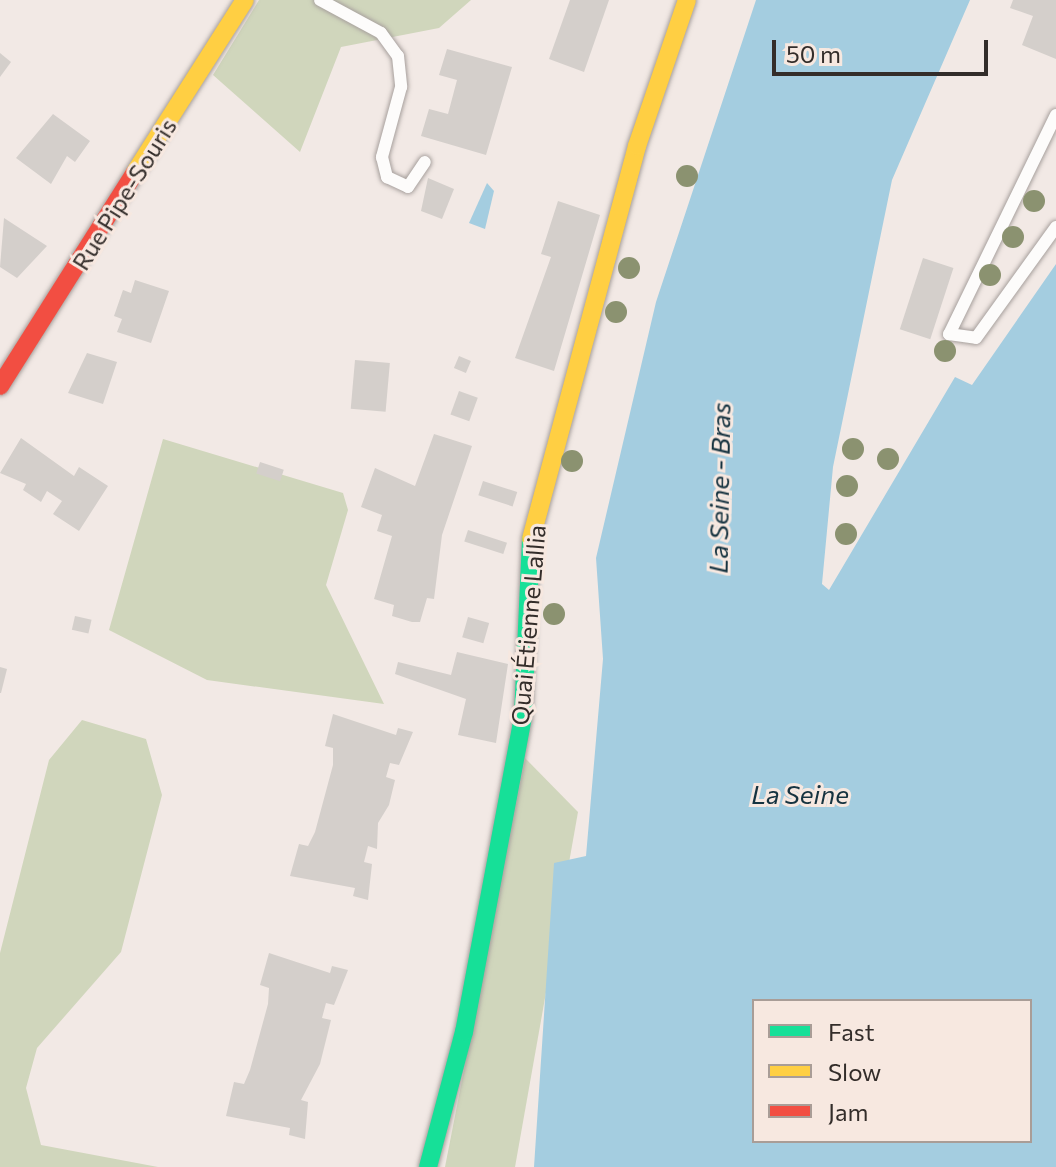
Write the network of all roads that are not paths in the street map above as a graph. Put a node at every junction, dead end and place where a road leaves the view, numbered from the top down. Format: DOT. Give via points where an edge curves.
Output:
graph roads {
  1 [pos="245,0"];
  2 [pos="320,0"];
  3 [pos="687,0"];
  4 [pos="1056,115"];
  5 [pos="425,162"];
  6 [pos="1056,227"];
  7 [pos="0,386"];
  8 [pos="428,1167"];
  1 -- 7 [label="street, Rue Pipe-Souris"];
  2 -- 5 [label="lane" via="381,33 398,56 401,87 382,157 387,177 408,187"];
  3 -- 8 [label="street, Quai Étienne Lallia" via="637,146 531,536 523,716 464,1032"];
  4 -- 6 [label="lane" via="949,334 976,338"];
}
